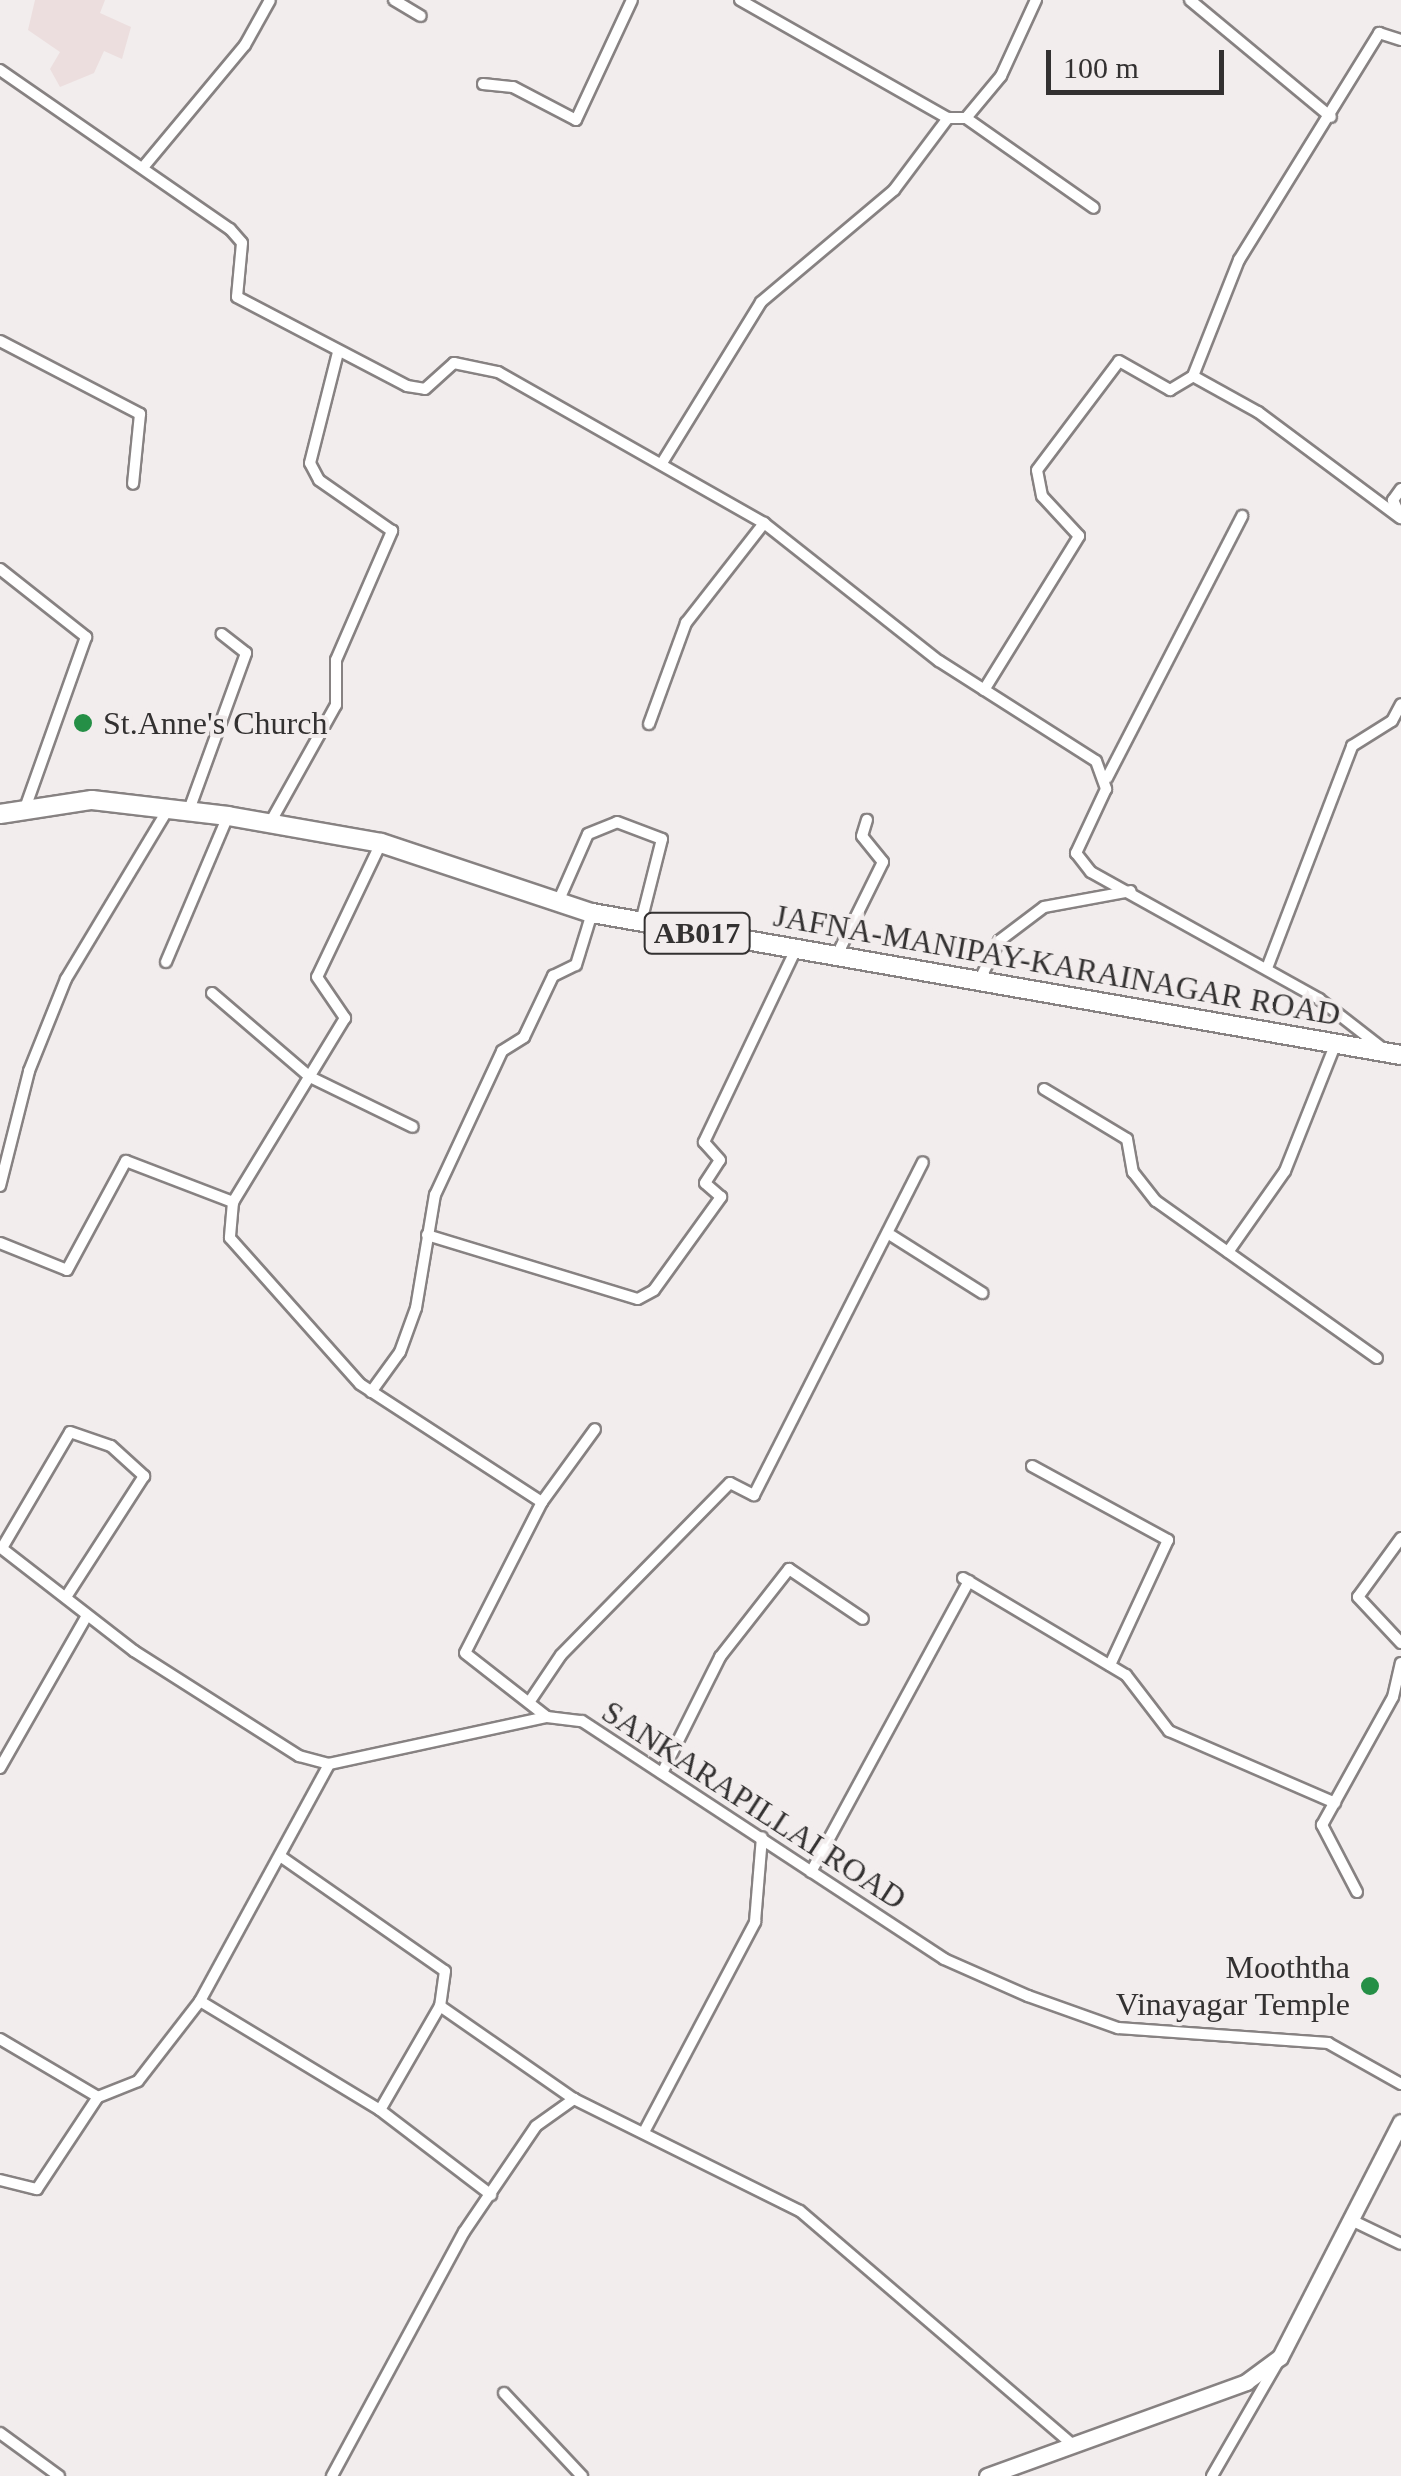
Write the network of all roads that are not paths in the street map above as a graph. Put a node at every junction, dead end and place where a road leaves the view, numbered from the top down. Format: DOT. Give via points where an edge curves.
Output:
graph roads {
  1 [pos="270,0"];
  2 [pos="394,0"];
  3 [pos="632,0"];
  4 [pos="740,0"];
  5 [pos="1036,0"];
  6 [pos="1190,0"];
  7 [pos="421,16"];
  8 [pos="1401,40"];
  9 [pos="0,70"];
  10 [pos="483,84"];
  11 [pos="1331,116"];
  12 [pos="948,118"];
  13 [pos="966,118"];
  14 [pos="145,165"];
  15 [pos="1094,208"];
  16 [pos="0,341"];
  17 [pos="338,352"];
  18 [pos="1193,376"];
  19 [pos="662,463"];
  20 [pos="133,484"];
  21 [pos="1401,488"];
  22 [pos="1242,516"];
  23 [pos="1400,518"];
  24 [pos="764,523"];
  25 [pos="0,570"];
  26 [pos="222,634"];
  27 [pos="984,690"];
  28 [pos="1401,704"];
  29 [pos="650,724"];
  30 [pos="1107,778"];
  31 [pos="168,808"];
  32 [pos="189,810"];
  33 [pos="24,812"];
  34 [pos="0,814"];
  35 [pos="228,816"];
  36 [pos="867,820"];
  37 [pos="270,823"];
  38 [pos="381,843"];
  39 [pos="1132,892"];
  40 [pos="558,902"];
  41 [pos="592,913"];
  42 [pos="641,922"];
  43 [pos="795,951"];
  44 [pos="836,958"];
  45 [pos="166,962"];
  46 [pos="1268,968"];
  47 [pos="978,983"];
  48 [pos="212,994"];
  49 [pos="1336,1043"];
  50 [pos="1394,1053"];
  51 [pos="310,1077"];
  52 [pos="1044,1088"];
  53 [pos="413,1128"];
  54 [pos="923,1162"];
  55 [pos="0,1186"];
  56 [pos="234,1202"];
  57 [pos="427,1234"];
  58 [pos="892,1236"];
  59 [pos="0,1242"];
  60 [pos="1228,1252"];
  61 [pos="982,1293"];
  62 [pos="1377,1358"];
  63 [pos="371,1392"];
  64 [pos="596,1429"];
  65 [pos="1032,1466"];
  66 [pos="542,1502"];
  67 [pos="1401,1538"];
  68 [pos="1,1548"];
  69 [pos="66,1597"];
  70 [pos="86,1617"];
  71 [pos="863,1619"];
  72 [pos="1401,1643"];
  73 [pos="1401,1663"];
  74 [pos="1110,1665"];
  75 [pos="530,1701"];
  76 [pos="546,1717"];
  77 [pos="329,1764"];
  78 [pos="0,1768"];
  79 [pos="662,1773"];
  80 [pos="1335,1804"];
  81 [pos="762,1837"];
  82 [pos="280,1856"];
  83 [pos="811,1872"];
  84 [pos="1357,1892"];
  85 [pos="200,2001"];
  86 [pos="440,2006"];
  87 [pos="0,2039"];
  88 [pos="1401,2084"];
  89 [pos="98,2097"];
  90 [pos="574,2099"];
  91 [pos="380,2110"];
  92 [pos="1401,2122"];
  93 [pos="644,2132"];
  94 [pos="0,2180"];
  95 [pos="492,2195"];
  96 [pos="1351,2220"];
  97 [pos="1401,2244"];
  98 [pos="1280,2357"];
  99 [pos="504,2393"];
  100 [pos="0,2433"];
  101 [pos="1074,2445"];
  102 [pos="60,2476"];
  103 [pos="332,2476"];
  104 [pos="582,2476"];
  105 [pos="987,2476"];
  106 [pos="1212,2476"];
  1 -- 14 [label="street" via="234,59"];
  2 -- 7 [label="street"];
  3 -- 10 [label="street" via="576,120 512,87"];
  4 -- 12 [label="street"];
  5 -- 13 [label="street" via="1000,76"];
  6 -- 11 [label="street"];
  8 -- 11 [label="street" via="1380,33"];
  9 -- 14 [label="street"];
  11 -- 18 [label="street" via="1239,260"];
  12 -- 13 [label="street"];
  12 -- 19 [label="street" via="894,190 761,302"];
  13 -- 15 [label="street"];
  14 -- 17 [label="street" via="242,243 237,297"];
  16 -- 20 [label="street" via="140,414"];
  17 -- 19 [label="street" via="425,389 467,361"];
  17 -- 37 [label="street" via="310,462 319,480 392,531 336,660 336,704"];
  18 -- 23 [label="street"];
  18 -- 27 [label="street" via="1170,390 1120,360 1037,470 1042,496 1079,536"];
  19 -- 24 [label="street"];
  21 -- 23 [label="street" via="1393,500"];
  22 -- 30 [label="street"];
  24 -- 27 [label="street"];
  24 -- 29 [label="street" via="686,623"];
  25 -- 33 [label="street" via="86,637"];
  26 -- 32 [label="street" via="246,653"];
  27 -- 30 [label="street" via="1096,762"];
  28 -- 46 [label="street" via="1392,721 1352,746"];
  30 -- 39 [label="street" via="1076,853 1091,872"];
  31 -- 32 [label="main road, JAFNA-MANIPAY-KARAINAGAR ROAD / AB017"];
  31 -- 33 [label="main road, JAFNA-MANIPAY-KARAINAGAR ROAD / AB017" via="92,800"];
  31 -- 55 [label="street" via="66,980 29,1071"];
  32 -- 35 [label="main road, JAFNA-MANIPAY-KARAINAGAR ROAD / AB017"];
  33 -- 34 [label="main road, JAFNA-MANIPAY-KARAINAGAR ROAD / AB017"];
  35 -- 37 [label="main road, JAFNA-MANIPAY-KARAINAGAR ROAD / AB017"];
  35 -- 45 [label="street"];
  36 -- 44 [label="street" via="862,836 882,862"];
  37 -- 38 [label="main road, JAFNA-MANIPAY-KARAINAGAR ROAD / AB017"];
  38 -- 40 [label="main road, JAFNA-MANIPAY-KARAINAGAR ROAD / AB017"];
  38 -- 51 [label="street" via="316,977 345,1018"];
  39 -- 46 [label="street"];
  39 -- 47 [label="street" via="1044,907 999,941"];
  40 -- 41 [label="main road, JAFNA-MANIPAY-KARAINAGAR ROAD / AB017"];
  40 -- 42 [label="street" via="588,834 617,822 662,839"];
  41 -- 42 [label="main road, JAFNA-MANIPAY-KARAINAGAR ROAD / AB017"];
  41 -- 57 [label="street" via="576,965 553,976 524,1038 502,1050 436,1195"];
  42 -- 43 [label="main road, JAFNA-MANIPAY-KARAINAGAR ROAD / AB017"];
  43 -- 44 [label="main road, JAFNA-MANIPAY-KARAINAGAR ROAD / AB017"];
  43 -- 57 [label="street" via="704,1142 720,1160 705,1183 721,1197 654,1290 638,1300"];
  44 -- 47 [label="main road, JAFNA-MANIPAY-KARAINAGAR ROAD / AB017"];
  46 -- 50 [label="street"];
  47 -- 49 [label="main road, JAFNA-MANIPAY-KARAINAGAR ROAD / AB017"];
  48 -- 51 [label="street"];
  49 -- 50 [label="main road, JAFNA-MANIPAY-KARAINAGAR ROAD / AB017"];
  49 -- 60 [label="street" via="1285,1171"];
  51 -- 53 [label="street"];
  51 -- 56 [label="street"];
  52 -- 60 [label="street" via="1128,1139 1133,1172 1156,1201"];
  54 -- 58 [label="street"];
  56 -- 59 [label="street" via="126,1162 67,1270"];
  56 -- 63 [label="street" via="230,1238"];
  57 -- 63 [label="street" via="400,1352"];
  58 -- 61 [label="street"];
  58 -- 75 [label="street" via="754,1495 730,1483 561,1655"];
  60 -- 62 [label="street"];
  63 -- 66 [label="street"];
  64 -- 66 [label="street"];
  65 -- 74 [label="street" via="1168,1540"];
  66 -- 75 [label="street" via="466,1638 479,1672"];
  67 -- 72 [label="street" via="1358,1596"];
  68 -- 69 [label="street"];
  68 -- 69 [label="street" via="70,1432 111,1446 144,1476"];
  69 -- 70 [label="street"];
  70 -- 77 [label="street" via="299,1756"];
  70 -- 78 [label="street"];
  71 -- 79 [label="street" via="789,1570 720,1657"];
  73 -- 80 [label="street" via="1393,1698"];
  74 -- 80 [label="street" via="1169,1731"];
  74 -- 83 [label="street" via="966,1579"];
  75 -- 76 [label="street"];
  76 -- 77 [label="street, SANKARAPILLAI ROAD"];
  76 -- 79 [label="street, SANKARAPILLAI ROAD" via="582,1721"];
  77 -- 82 [label="street"];
  79 -- 81 [label="street, SANKARAPILLAI ROAD"];
  80 -- 84 [label="street" via="1322,1826"];
  81 -- 83 [label="street, SANKARAPILLAI ROAD"];
  81 -- 93 [label="street" via="754,1922"];
  82 -- 85 [label="street"];
  82 -- 86 [label="street" via="435,1959 448,1986"];
  83 -- 88 [label="street, SANKARAPILLAI ROAD" via="944,1959 1118,2028 1328,2043"];
  85 -- 89 [label="street" via="138,2081"];
  85 -- 91 [label="street"];
  86 -- 90 [label="street"];
  86 -- 91 [label="street"];
  87 -- 89 [label="street"];
  89 -- 94 [label="street" via="48,2181 37,2189"];
  90 -- 93 [label="street"];
  90 -- 95 [label="street" via="536,2126"];
  91 -- 95 [label="street"];
  92 -- 96 [label="main road"];
  93 -- 101 [label="street" via="800,2212"];
  95 -- 103 [label="street"];
  96 -- 97 [label="street"];
  96 -- 98 [label="main road"];
  98 -- 101 [label="main road" via="1246,2382"];
  98 -- 106 [label="street"];
  99 -- 104 [label="street"];
  100 -- 102 [label="street"];
  101 -- 105 [label="main road"];
}
